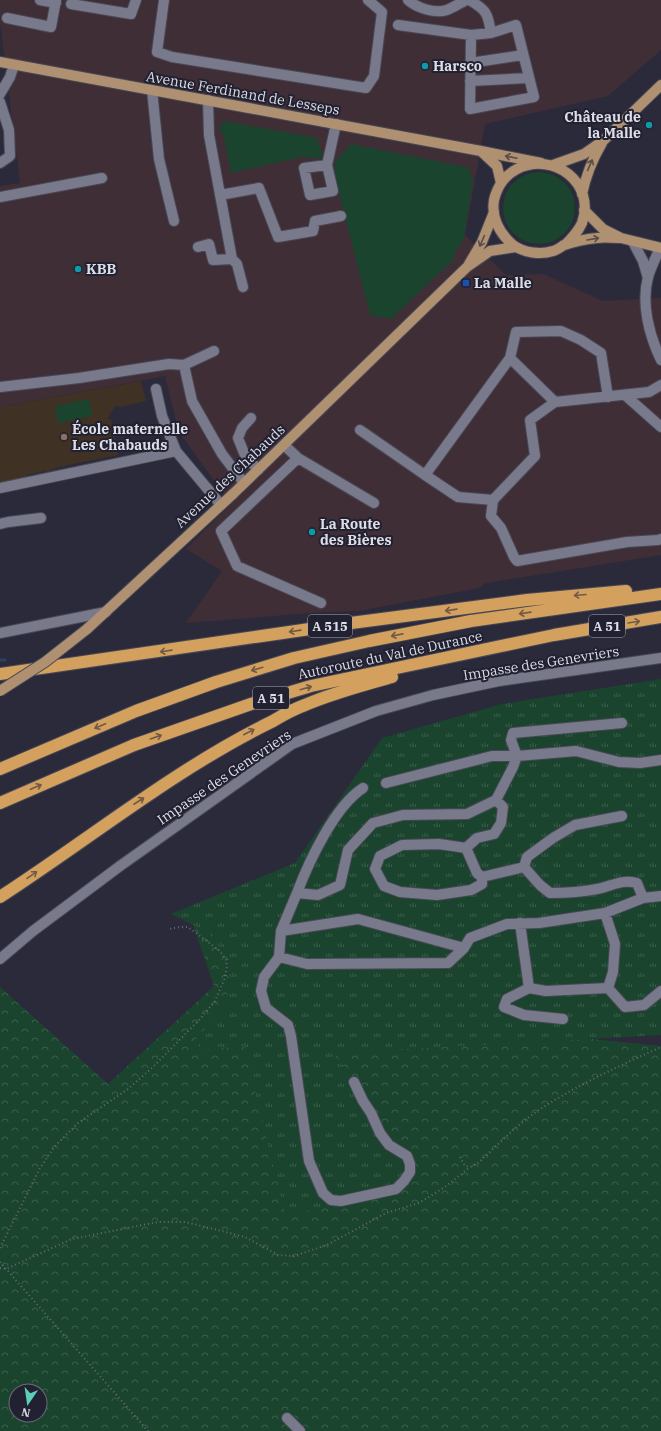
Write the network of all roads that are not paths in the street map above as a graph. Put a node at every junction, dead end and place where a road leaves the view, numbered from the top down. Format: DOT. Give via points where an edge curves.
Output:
graph roads {
  1 [pos="40,0"];
  2 [pos="136,0"];
  3 [pos="164,0"];
  4 [pos="368,0"];
  5 [pos="408,0"];
  6 [pos="468,0"];
  7 [pos="56,2"];
  8 [pos="71,4"];
  9 [pos="7,18"];
  10 [pos="398,25"];
  11 [pos="491,34"];
  12 [pos="471,35"];
  13 [pos="524,55"];
  14 [pos="0,62"];
  15 [pos="470,63"];
  16 [pos="14,65"];
  17 [pos="529,78"];
  18 [pos="470,81"];
  19 [pos="661,85"];
  20 [pos="152,90"];
  21 [pos="0,94"];
  22 [pos="208,100"];
  23 [pos="0,102"];
  24 [pos="336,124"];
  25 [pos="604,140"];
  26 [pos="481,151"];
  27 [pos="0,163"];
  28 [pos="541,163"];
  29 [pos="326,165"];
  30 [pos="553,165"];
  31 [pos="102,178"];
  32 [pos="501,183"];
  33 [pos="582,194"];
  34 [pos="220,195"];
  35 [pos="0,197"];
  36 [pos="584,210"];
  37 [pos="494,212"];
  38 [pos="341,216"];
  39 [pos="174,221"];
  40 [pos="621,238"];
  41 [pos="633,242"];
  42 [pos="565,245"];
  43 [pos="198,247"];
  44 [pos="516,247"];
  45 [pos="660,248"];
  46 [pos="232,259"];
  47 [pos="467,267"];
  48 [pos="648,278"];
  49 [pos="243,287"];
  50 [pos="214,351"];
  51 [pos="510,358"];
  52 [pos="661,360"];
  53 [pos="184,365"];
  54 [pos="661,385"];
  55 [pos="0,386"];
  56 [pos="156,389"];
  57 [pos="625,395"];
  58 [pos="608,397"];
  59 [pos="555,402"];
  60 [pos="251,418"];
  61 [pos="661,427"];
  62 [pos="360,430"];
  63 [pos="284,445"];
  64 [pos="176,451"];
  65 [pos="298,458"];
  66 [pos="258,470"];
  67 [pos="424,474"];
  68 [pos="244,483"];
  69 [pos="0,488"];
  70 [pos="493,500"];
  71 [pos="374,503"];
  72 [pos="221,505"];
  73 [pos="41,518"];
  74 [pos="0,524"];
  75 [pos="661,539"];
  76 [pos="661,588"];
  77 [pos="661,594"];
  78 [pos="321,603"];
  79 [pos="106,612"];
  80 [pos="661,617"];
  81 [pos="0,633"];
  82 [pos="554,635"];
  83 [pos="661,658"];
  84 [pos="0,674"];
  85 [pos="0,691"];
  86 [pos="622,723"];
  87 [pos="517,756"];
  88 [pos="661,760"];
  89 [pos="0,769"];
  90 [pos="386,783"];
  91 [pos="363,788"];
  92 [pos="496,800"];
  93 [pos="0,803"];
  94 [pos="622,816"];
  95 [pos="466,848"];
  96 [pos="524,867"];
  97 [pos="482,877"];
  98 [pos="297,893"];
  99 [pos="0,897"];
  100 [pos="661,897"];
  101 [pos="643,898"];
  102 [pos="605,913"];
  103 [pos="520,923"];
  104 [pos="281,931"];
  105 [pos="464,948"];
  106 [pos="279,957"];
  107 [pos="0,959"];
  108 [pos="529,988"];
  109 [pos="608,988"];
  110 [pos="661,991"];
  111 [pos="563,1019"];
  112 [pos="354,1082"];
  113 [pos="287,1418"];
  114 [pos="300,1431"];
  1 -- 7 [label="street"];
  2 -- 8 [label="street" via="131,14"];
  3 -- 4 [label="street" via="157,52 172,57 366,88 374,76 382,12"];
  5 -- 6 [label="street" via="424,10 445,10"];
  6 -- 11 [label="street" via="480,6 489,17"];
  7 -- 9 [label="street" via="51,27"];
  10 -- 12 [label="street"];
  11 -- 12 [label="street"];
  11 -- 13 [label="street" via="516,25"];
  12 -- 15 [label="street"];
  13 -- 15 [label="street"];
  13 -- 17 [label="street"];
  14 -- 16 [label="main road, Avenue Ferdinand de Lesseps"];
  15 -- 18 [label="street"];
  16 -- 20 [label="main road, Avenue Ferdinand de Lesseps"];
  16 -- 21 [label="street"];
  17 -- 18 [label="street"];
  17 -- 18 [label="street" via="534,97 470,109"];
  19 -- 25 [label="main road"];
  20 -- 22 [label="main road, Avenue Ferdinand de Lesseps"];
  20 -- 39 [label="street" via="159,159"];
  22 -- 24 [label="main road, Avenue Ferdinand de Lesseps"];
  22 -- 34 [label="street" via="209,135"];
  23 -- 27 [label="street" via="9,130 10,156"];
  24 -- 26 [label="main road, Avenue Ferdinand de Lesseps"];
  24 -- 29 [label="street"];
  25 -- 30 [label="main road" via="584,154"];
  33 -- 25 [label="main road, one-way" via="587,172"];
  28 -- 26 [label="main road, Avenue Ferdinand de Lesseps, one-way"];
  26 -- 32 [label="main road" via="497,166"];
  28 -- 30 [label="main road"];
  28 -- 32 [label="main road" via="526,165 512,172"];
  30 -- 33 [label="main road" via="575,181"];
  31 -- 35 [label="street"];
  32 -- 37 [label="main road" via="496,192"];
  33 -- 36 [label="main road"];
  34 -- 38 [label="street" via="259,188 278,237 313,231 315,221"];
  34 -- 46 [label="street"];
  36 -- 40 [label="main road" via="603,229"];
  36 -- 42 [label="main road" via="582,223"];
  37 -- 44 [label="main road" via="497,226 505,238"];
  37 -- 47 [label="main road, Avenue des Chabauds, one-way" via="482,242"];
  40 -- 41 [label="main road"];
  42 -- 40 [label="main road, one-way" via="596,238"];
  41 -- 45 [label="main road"];
  41 -- 48 [label="street"];
  42 -- 44 [label="main road" via="554,251 541,253 528,252"];
  43 -- 46 [label="street" via="209,244 213,260"];
  44 -- 47 [label="main road, Avenue des Chabauds" via="490,251"];
  45 -- 48 [label="street"];
  46 -- 49 [label="street" via="237,264"];
  47 -- 63 [label="main road, Avenue des Chabauds"];
  48 -- 52 [label="street" via="646,318"];
  50 -- 53 [label="street"];
  51 -- 58 [label="street" via="516,332 560,331 601,353"];
  51 -- 59 [label="street"];
  51 -- 67 [label="street"];
  53 -- 55 [label="street" via="169,364 79,378"];
  53 -- 68 [label="street" via="192,402 222,454"];
  54 -- 57 [label="street" via="649,392"];
  56 -- 64 [label="street" via="162,416"];
  57 -- 58 [label="street"];
  57 -- 61 [label="street"];
  58 -- 59 [label="street"];
  59 -- 70 [label="street" via="530,420 535,456"];
  60 -- 66 [label="street" via="242,428 238,438 244,453"];
  62 -- 67 [label="street"];
  63 -- 65 [label="street"];
  63 -- 66 [label="main road, Avenue des Chabauds"];
  64 -- 69 [label="street"];
  64 -- 72 [label="street"];
  65 -- 71 [label="street"];
  65 -- 78 [label="street" via="221,531 237,566"];
  66 -- 68 [label="main road, Avenue des Chabauds"];
  67 -- 70 [label="street" via="458,496"];
  68 -- 72 [label="main road, Avenue des Chabauds"];
  70 -- 75 [label="street" via="492,516 501,528 517,561 627,542"];
  72 -- 79 [label="main road, Avenue des Chabauds"];
  73 -- 74 [label="street"];
  76 -- 84 [label="highway, A 515, one-way" via="527,600"];
  77 -- 89 [label="highway, Autoroute du Val de Durance / A 51, one-way" via="471,621 294,658 216,682 136,711"];
  79 -- 81 [label="street"];
  79 -- 85 [label="main road, Avenue des Chabauds, bridge" via="45,662"];
  82 -- 80 [label="highway, Autoroute du Val de Durance / A 51, one-way"];
  93 -- 82 [label="highway, Autoroute du Val de Durance / A 51, one-way" via="134,745 310,686"];
  99 -- 82 [label="highway, one-way" via="186,769 244,735 305,705 362,685"];
  83 -- 107 [label="street, Impasse des Genevriers" via="499,682 433,695 376,711 292,744 120,866"];
  86 -- 87 [label="street" via="513,733 511,740"];
  87 -- 88 [label="street" via="576,751 619,762"];
  87 -- 90 [label="street" via="492,756"];
  87 -- 92 [label="street"];
  91 -- 98 [label="street" via="355,793 338,814 307,868"];
  92 -- 95 [label="street" via="504,807 501,823 494,834 477,838"];
  92 -- 98 [label="street" via="467,814 403,815 373,823 348,850 340,886 318,895"];
  94 -- 96 [label="street" via="575,825 527,857"];
  95 -- 97 [label="street" via="477,873"];
  95 -- 97 [label="street" via="439,844 402,845 380,856 375,869 384,886 400,892 438,895 471,890 482,884"];
  96 -- 97 [label="street"];
  96 -- 101 [label="street" via="550,894 599,889 626,881 637,883"];
  98 -- 104 [label="street"];
  100 -- 101 [label="street"];
  101 -- 102 [label="street"];
  102 -- 103 [label="street" via="539,923"];
  102 -- 109 [label="street" via="615,944 613,972"];
  103 -- 105 [label="street" via="507,924 470,938"];
  103 -- 108 [label="street"];
  104 -- 105 [label="street" via="358,919"];
  104 -- 106 [label="street"];
  105 -- 106 [label="street" via="448,963 307,964"];
  106 -- 112 [label="street" via="264,977 261,991 266,1008 288,1025 308,1161 323,1193 331,1200 340,1201 396,1189 410,1172 407,1156 389,1145 380,1133"];
  108 -- 109 [label="street"];
  108 -- 111 [label="street" via="507,999 504,1007 524,1015"];
  109 -- 110 [label="street" via="626,1007 644,1004"];
  113 -- 114 [label="street"];
}
